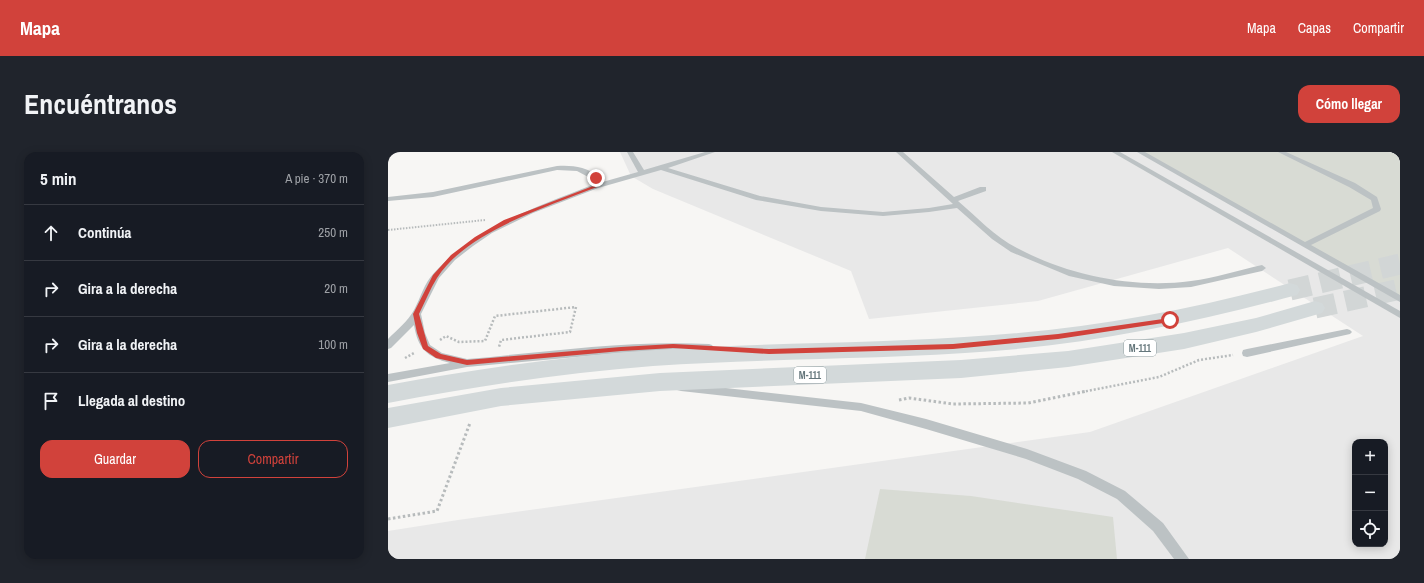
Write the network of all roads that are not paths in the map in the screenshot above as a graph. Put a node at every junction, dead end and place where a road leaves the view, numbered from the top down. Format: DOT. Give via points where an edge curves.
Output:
graph roads {
  1 [pos="630,152"];
  2 [pos="712,152"];
  3 [pos="899,152"];
  4 [pos="1115,152"];
  5 [pos="1140,152"];
  6 [pos="1281,152"];
  7 [pos="661,168"];
  8 [pos="642,173"];
  9 [pos="596,186"];
  10 [pos="984,189"];
  11 [pos="388,199"];
  12 [pos="953,200"];
  13 [pos="959,206"];
  14 [pos="1305,246"];
  15 [pos="1262,268"];
  16 [pos="1290,290"];
  17 [pos="1400,299"];
  18 [pos="1315,308"];
  19 [pos="416,314"];
  20 [pos="1400,316"];
  21 [pos="1347,332"];
  22 [pos="388,345"];
  23 [pos="769,352"];
  24 [pos="1247,353"];
  25 [pos="467,363"];
  26 [pos="388,378"];
  27 [pos="660,382"];
  28 [pos="388,394"];
  29 [pos="388,418"];
  30 [pos="1182,559"];
  1 -- 8 [label="lane"];
  2 -- 7 [label="lane"];
  3 -- 12 [label="lane"];
  4 -- 20 [label="lane"];
  5 -- 14 [label="lane"];
  6 -- 14 [label="lane" via="1352,185 1374,199 1378,209"];
  7 -- 8 [label="lane"];
  7 -- 13 [label="lane" via="759,198 821,209 883,214"];
  8 -- 9 [label="lane"];
  9 -- 11 [label="lane" via="596,178 591,174 576,168 563,168 437,194"];
  9 -- 19 [label="lane" via="506,221 477,238 453,256 435,277"];
  10 -- 12 [label="lane"];
  12 -- 13 [label="lane"];
  13 -- 15 [label="lane" via="1014,250 1072,274 1114,283 1159,286 1191,284"];
  14 -- 17 [label="lane"];
  16 -- 23 [label="main road, M-111" via="1170,320 1058,337 953,346"];
  18 -- 27 [label="main road, M-111" via="1256,325 1184,341 1068,359 961,369"];
  19 -- 22 [label="lane"];
  19 -- 25 [label="lane, M-111" via="426,347 439,356"];
  21 -- 24 [label="lane"];
  23 -- 25 [label="lane, M-111" via="673,346"];
  23 -- 28 [label="main road, M-111" via="580,364 456,381"];
  25 -- 26 [label="lane, M-111"];
  27 -- 29 [label="main road, M-111" via="501,397"];
  27 -- 30 [label="lane" via="697,390 861,407 1027,454 1082,475 1121,495 1158,527"];
}
